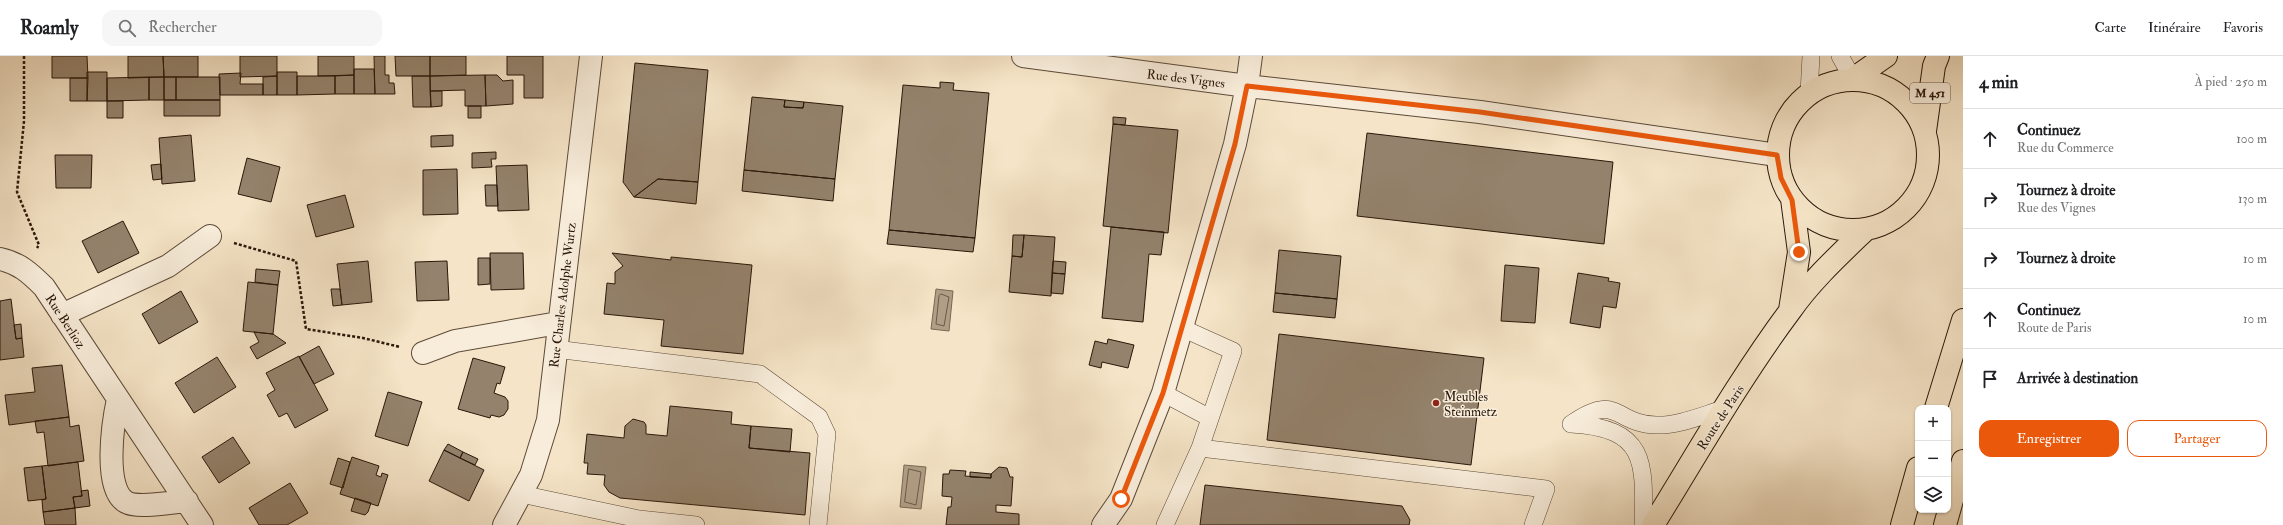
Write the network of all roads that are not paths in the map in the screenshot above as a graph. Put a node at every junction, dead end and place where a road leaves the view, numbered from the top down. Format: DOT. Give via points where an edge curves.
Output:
graph roads {
  1 [pos="590,56"];
  2 [pos="1024,56"];
  3 [pos="1251,56"];
  4 [pos="1811,56"];
  5 [pos="1840,56"];
  6 [pos="1886,56"];
  7 [pos="1938,56"];
  8 [pos="1853,79"];
  9 [pos="1247,86"];
  10 [pos="1809,94"];
  11 [pos="1925,131"];
  12 [pos="1777,155"];
  13 [pos="1792,200"];
  14 [pos="1864,231"];
  15 [pos="210,236"];
  16 [pos="0,259"];
  17 [pos="1790,310"];
  18 [pos="62,315"];
  19 [pos="1963,320"];
  20 [pos="558,324"];
  21 [pos="1182,328"];
  22 [pos="555,349"];
  23 [pos="423,353"];
  24 [pos="1163,393"];
  25 [pos="118,399"];
  26 [pos="1937,405"];
  27 [pos="1724,410"];
  28 [pos="1210,418"];
  29 [pos="1200,448"];
  30 [pos="1963,461"];
  31 [pos="1915,477"];
  32 [pos="521,494"];
  33 [pos="187,501"];
  34 [pos="202,525"];
  35 [pos="504,525"];
  36 [pos="696,525"];
  37 [pos="818,525"];
  38 [pos="1103,525"];
  39 [pos="1165,525"];
  40 [pos="1533,525"];
  41 [pos="1643,525"];
  42 [pos="1653,525"];
  43 [pos="1902,525"];
  44 [pos="1945,525"];
  1 -- 20 [label="street, Rue Charles Adolphe Wurtz"];
  2 -- 9 [label="street, Rue des Vignes"];
  3 -- 9 [label="street"];
  4 -- 10 [label="lane"];
  5 -- 8 [label="lane"];
  6 -- 8 [label="main road"];
  7 -- 11 [label="main road, M 451" via="1934,66"];
  8 -- 10 [label="main road" via="1829,83"];
  8 -- 11 [label="main road" via="1879,82 1898,93 1914,110"];
  9 -- 12 [label="street, Rue des Vignes" via="1480,112"];
  9 -- 21 [label="street" via="1235,144"];
  10 -- 12 [label="main road" via="1788,117 1781,132"];
  11 -- 14 [label="main road" via="1929,154 1926,178 1915,199 1898,216"];
  12 -- 13 [label="main road" via="1781,178"];
  13 -- 14 [label="main road" via="1809,216 1830,227"];
  13 -- 17 [label="main road, Route de Paris" via="1799,252"];
  14 -- 17 [label="main road, Route de Paris" via="1831,263"];
  15 -- 18 [label="street" via="168,266"];
  16 -- 18 [label="street, Rue Berlioz" via="11,261 26,270 44,287"];
  17 -- 27 [label="main road, Route de Paris"];
  18 -- 25 [label="street, Rue Berlioz"];
  19 -- 26 [label="main road"];
  20 -- 22 [label="street, Rue Charles Adolphe Wurtz"];
  20 -- 23 [label="street" via="455,341"];
  21 -- 24 [label="street"];
  21 -- 28 [label="lane" via="1233,351"];
  22 -- 32 [label="street, Rue Charles Adolphe Wurtz" via="548,420 531,475"];
  22 -- 37 [label="lane" via="760,374 818,417 827,434"];
  24 -- 28 [label="lane"];
  24 -- 38 [label="street" via="1121,499"];
  25 -- 33 [label="street, Rue Berlioz"];
  25 -- 33 [label="street" via="111,431 114,483 118,495 127,503 142,505"];
  27 -- 41 [label="lane" via="1655,425 1599,408 1571,424 1591,425 1616,433 1629,441 1636,450 1643,476"];
  27 -- 42 [label="main road, Route de Paris"];
  28 -- 29 [label="lane"];
  29 -- 39 [label="lane"];
  29 -- 40 [label="lane" via="1546,489"];
  30 -- 44 [label="main road"];
  31 -- 43 [label="main road"];
  32 -- 35 [label="street, Rue Charles Adolphe Wurtz"];
  32 -- 36 [label="lane" via="639,519"];
  33 -- 34 [label="street, Rue Berlioz"];
}
